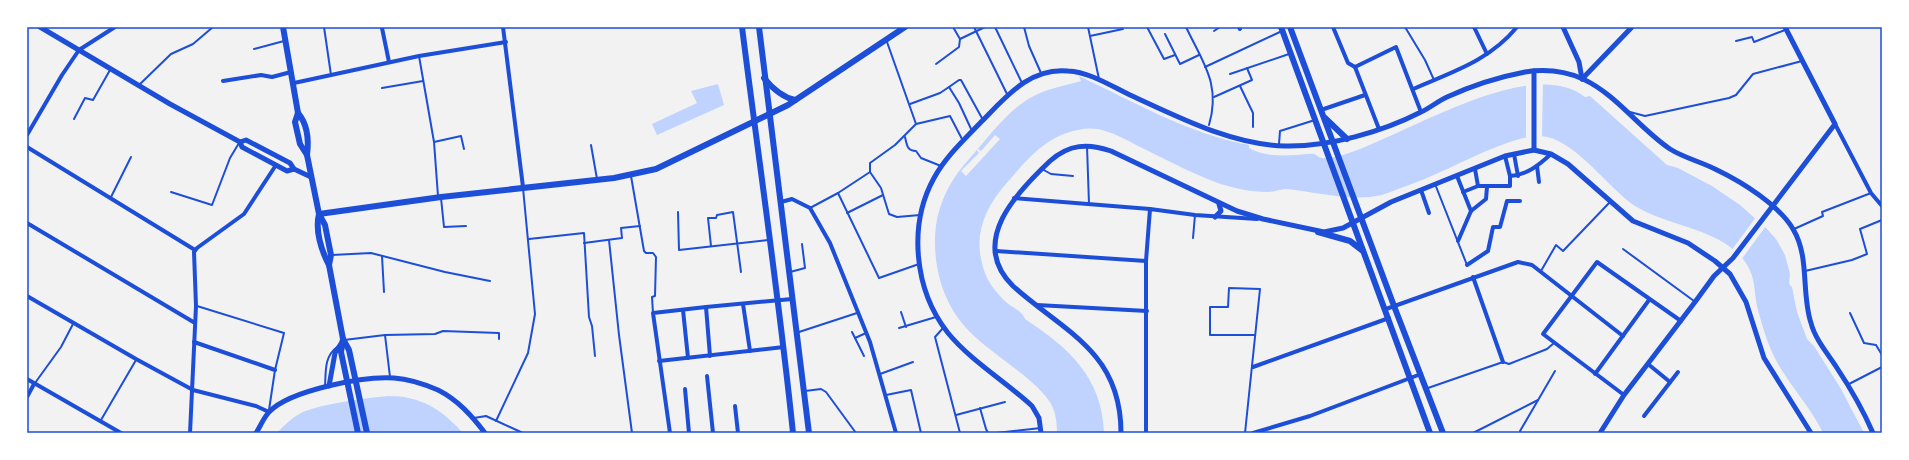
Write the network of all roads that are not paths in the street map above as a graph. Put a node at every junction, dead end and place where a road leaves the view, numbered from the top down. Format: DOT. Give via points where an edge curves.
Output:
graph roads {
  1 [pos="40,27"];
  2 [pos="115,27"];
  3 [pos="213,27"];
  4 [pos="283,27"];
  5 [pos="324,27"];
  6 [pos="503,27"];
  7 [pos="742,27"];
  8 [pos="759,27"];
  9 [pos="905,27"];
  10 [pos="953,27"];
  11 [pos="974,27"];
  12 [pos="985,27"];
  13 [pos="995,27"];
  14 [pos="1024,27"];
  15 [pos="1088,27"];
  16 [pos="1147,27"];
  17 [pos="1186,27"];
  18 [pos="1220,27"];
  19 [pos="1290,27"];
  20 [pos="1333,27"];
  21 [pos="1404,27"];
  22 [pos="1474,27"];
  23 [pos="1517,27"];
  24 [pos="1563,27"];
  25 [pos="1632,27"];
  26 [pos="382,28"];
  27 [pos="1785,28"];
  28 [pos="1123,29"];
  29 [pos="1282,29"];
  30 [pos="1214,30"];
  31 [pos="976,31"];
  32 [pos="1165,34"];
  33 [pos="1090,36"];
  34 [pos="960,39"];
  35 [pos="886,40"];
  36 [pos="286,41"];
  37 [pos="1736,41"];
  38 [pos="506,42"];
  39 [pos="254,49"];
  40 [pos="79,50"];
  41 [pos="1291,53"];
  42 [pos="1487,54"];
  43 [pos="1175,55"];
  44 [pos="1199,55"];
  45 [pos="419,56"];
  46 [pos="1802,61"];
  47 [pos="389,62"];
  48 [pos="936,64"];
  49 [pos="1205,67"];
  50 [pos="1355,67"];
  51 [pos="1247,68"];
  52 [pos="110,69"];
  53 [pos="1534,71"];
  54 [pos="291,72"];
  55 [pos="1042,74"];
  56 [pos="1230,74"];
  57 [pos="331,75"];
  58 [pos="764,78"];
  59 [pos="1582,79"];
  60 [pos="423,80"];
  61 [pos="1099,80"];
  62 [pos="1434,80"];
  63 [pos="223,81"];
  64 [pos="294,83"];
  65 [pos="1022,84"];
  66 [pos="139,85"];
  67 [pos="1240,86"];
  68 [pos="949,87"];
  69 [pos="382,88"];
  70 [pos="1413,89"];
  71 [pos="1007,94"];
  72 [pos="1365,95"];
  73 [pos="1214,97"];
  74 [pos="795,100"];
  75 [pos="910,104"];
  76 [pos="1626,111"];
  77 [pos="1322,112"];
  78 [pos="1421,112"];
  79 [pos="298,113"];
  80 [pos="769,115"];
  81 [pos="74,119"];
  82 [pos="1316,119"];
  83 [pos="983,120"];
  84 [pos="753,122"];
  85 [pos="916,124"];
  86 [pos="1835,124"];
  87 [pos="1209,125"];
  88 [pos="1253,127"];
  89 [pos="1379,129"];
  90 [pos="972,131"];
  91 [pos="27,135"];
  92 [pos="904,137"];
  93 [pos="1347,139"];
  94 [pos="963,141"];
  95 [pos="1333,141"];
  96 [pos="240,142"];
  97 [pos="434,142"];
  98 [pos="1324,142"];
  99 [pos="591,145"];
  100 [pos="1087,145"];
  101 [pos="1278,146"];
  102 [pos="27,147"];
  103 [pos="464,149"];
  104 [pos="1534,150"];
  105 [pos="1514,154"];
  106 [pos="1551,154"];
  107 [pos="307,155"];
  108 [pos="1505,156"];
  109 [pos="131,157"];
  110 [pos="276,165"];
  111 [pos="942,166"];
  112 [pos="1537,166"];
  113 [pos="294,169"];
  114 [pos="1042,169"];
  115 [pos="1475,169"];
  116 [pos="870,172"];
  117 [pos="631,176"];
  118 [pos="1073,176"];
  119 [pos="1457,176"];
  120 [pos="1510,176"];
  121 [pos="1518,176"];
  122 [pos="311,177"];
  123 [pos="597,180"];
  124 [pos="1539,182"];
  125 [pos="1435,184"];
  126 [pos="1478,186"];
  127 [pos="523,187"];
  128 [pos="1487,187"];
  129 [pos="1421,190"];
  130 [pos="171,192"];
  131 [pos="1463,192"];
  132 [pos="838,193"];
  133 [pos="1871,193"];
  134 [pos="883,196"];
  135 [pos="440,197"];
  136 [pos="111,198"];
  137 [pos="1014,198"];
  138 [pos="1520,201"];
  139 [pos="781,202"];
  140 [pos="1610,202"];
  141 [pos="1218,203"];
  142 [pos="1089,205"];
  143 [pos="1772,206"];
  144 [pos="1882,206"];
  145 [pos="810,208"];
  146 [pos="1150,209"];
  147 [pos="1470,211"];
  148 [pos="678,212"];
  149 [pos="847,213"];
  150 [pos="319,214"];
  151 [pos="1429,214"];
  152 [pos="921,215"];
  153 [pos="1195,215"];
  154 [pos="1215,217"];
  155 [pos="1361,217"];
  156 [pos="1263,219"];
  157 [pos="1882,220"];
  158 [pos="1354,222"];
  159 [pos="27,223"];
  160 [pos="466,226"];
  161 [pos="640,226"];
  162 [pos="1794,229"];
  163 [pos="1318,232"];
  164 [pos="1193,238"];
  165 [pos="528,239"];
  166 [pos="609,240"];
  167 [pos="770,240"];
  168 [pos="1458,241"];
  169 [pos="584,243"];
  170 [pos="737,243"];
  171 [pos="802,244"];
  172 [pos="711,246"];
  173 [pos="1623,249"];
  174 [pos="195,250"];
  175 [pos="996,251"];
  176 [pos="1365,253"];
  177 [pos="331,255"];
  178 [pos="382,256"];
  179 [pos="1146,261"];
  180 [pos="329,264"];
  181 [pos="919,264"];
  182 [pos="1467,264"];
  183 [pos="1723,268"];
  184 [pos="1804,271"];
  185 [pos="741,272"];
  186 [pos="789,272"];
  187 [pos="1541,272"];
  188 [pos="1473,277"];
  189 [pos="490,281"];
  190 [pos="384,292"];
  191 [pos="27,296"];
  192 [pos="1571,296"];
  193 [pos="792,299"];
  194 [pos="778,300"];
  195 [pos="1649,300"];
  196 [pos="1695,302"];
  197 [pos="743,304"];
  198 [pos="196,306"];
  199 [pos="706,306"];
  200 [pos="1037,306"];
  201 [pos="1394,306"];
  202 [pos="1386,309"];
  203 [pos="683,310"];
  204 [pos="1146,311"];
  205 [pos="901,312"];
  206 [pos="654,313"];
  207 [pos="858,313"];
  208 [pos="1850,313"];
  209 [pos="937,316"];
  210 [pos="1389,318"];
  211 [pos="1681,321"];
  212 [pos="195,323"];
  213 [pos="74,324"];
  214 [pos="906,327"];
  215 [pos="944,327"];
  216 [pos="899,328"];
  217 [pos="852,332"];
  218 [pos="796,333"];
  219 [pos="866,333"];
  220 [pos="385,335"];
  221 [pos="1255,335"];
  222 [pos="1623,336"];
  223 [pos="855,338"];
  224 [pos="343,340"];
  225 [pos="499,340"];
  226 [pos="194,342"];
  227 [pos="1554,343"];
  228 [pos="784,347"];
  229 [pos="750,351"];
  230 [pos="1882,355"];
  231 [pos="595,356"];
  232 [pos="710,356"];
  233 [pos="864,356"];
  234 [pos="688,358"];
  235 [pos="136,360"];
  236 [pos="659,361"];
  237 [pos="913,362"];
  238 [pos="1502,362"];
  239 [pos="1648,364"];
  240 [pos="1882,367"];
  241 [pos="1253,368"];
  242 [pos="275,370"];
  243 [pos="1555,371"];
  244 [pos="1678,372"];
  245 [pos="880,374"];
  246 [pos="1421,374"];
  247 [pos="1595,374"];
  248 [pos="707,376"];
  249 [pos="390,378"];
  250 [pos="1410,378"];
  251 [pos="27,379"];
  252 [pos="1670,382"];
  253 [pos="34,384"];
  254 [pos="1848,384"];
  255 [pos="327,387"];
  256 [pos="685,389"];
  257 [pos="1426,389"];
  258 [pos="193,390"];
  259 [pos="804,391"];
  260 [pos="886,395"];
  261 [pos="1624,395"];
  262 [pos="27,397"];
  263 [pos="1538,400"];
  264 [pos="1004,402"];
  265 [pos="734,406"];
  266 [pos="980,408"];
  267 [pos="269,412"];
  268 [pos="956,415"];
  269 [pos="1644,416"];
  270 [pos="473,418"];
  271 [pos="496,420"];
  272 [pos="100,422"];
  273 [pos="1041,431"];
  274 [pos="121,433"];
  275 [pos="190,433"];
  276 [pos="256,433"];
  277 [pos="358,433"];
  278 [pos="367,433"];
  279 [pos="485,433"];
  280 [pos="523,433"];
  281 [pos="632,433"];
  282 [pos="670,433"];
  283 [pos="689,433"];
  284 [pos="713,433"];
  285 [pos="738,433"];
  286 [pos="793,433"];
  287 [pos="809,433"];
  288 [pos="856,433"];
  289 [pos="896,433"];
  290 [pos="921,433"];
  291 [pos="960,433"];
  292 [pos="988,433"];
  293 [pos="996,433"];
  294 [pos="1003,433"];
  295 [pos="1121,433"];
  296 [pos="1146,433"];
  297 [pos="1245,433"];
  298 [pos="1254,433"];
  299 [pos="1430,433"];
  300 [pos="1443,433"];
  301 [pos="1473,433"];
  302 [pos="1522,433"];
  303 [pos="1600,433"];
  304 [pos="1811,433"];
  305 [pos="1873,433"];
  1 -- 40 [label="street"];
  2 -- 40 [label="street"];
  3 -- 66 [label="lane" via="193,44 170,54"];
  4 -- 36 [label="main road"];
  5 -- 57 [label="lane"];
  6 -- 38 [label="street"];
  7 -- 84 [label="main road"];
  8 -- 58 [label="main road"];
  9 -- 35 [label="main road"];
  10 -- 34 [label="lane"];
  11 -- 31 [label="lane"];
  12 -- 31 [label="lane"];
  13 -- 65 [label="lane"];
  14 -- 55 [label="lane" via="1029,46"];
  15 -- 33 [label="lane"];
  16 -- 43 [label="lane" via="1164,59"];
  17 -- 44 [label="lane"];
  18 -- 30 [label="lane"];
  19 -- 77 [label="main road"];
  20 -- 50 [label="street" via="1348,63"];
  21 -- 62 [label="lane" via="1425,60"];
  22 -- 42 [label="street"];
  23 -- 42 [label="street" via="1508,38"];
  24 -- 59 [label="street" via="1579,62"];
  25 -- 59 [label="street"];
  26 -- 47 [label="street"];
  27 -- 37 [label="lane" via="1754,42 1752,37"];
  27 -- 46 [label="street"];
  28 -- 33 [label="lane"];
  29 -- 41 [label="main road"];
  29 -- 49 [label="lane"];
  31 -- 34 [label="lane"];
  31 -- 71 [label="lane"];
  32 -- 43 [label="lane"];
  33 -- 61 [label="lane"];
  34 -- 48 [label="lane" via="959,47"];
  35 -- 74 [label="main road"];
  35 -- 75 [label="lane"];
  36 -- 39 [label="lane"];
  36 -- 54 [label="main road"];
  38 -- 45 [label="street"];
  38 -- 127 [label="street"];
  40 -- 52 [label="street"];
  40 -- 91 [label="street"];
  41 -- 51 [label="lane"];
  41 -- 82 [label="main road"];
  42 -- 62 [label="street" via="1463,69"];
  43 -- 44 [label="lane" via="1180,64"];
  44 -- 49 [label="lane"];
  45 -- 47 [label="street"];
  45 -- 60 [label="lane"];
  46 -- 76 [label="lane" via="1753,74 1736,95 1729,98 1645,116"];
  46 -- 86 [label="street"];
  47 -- 57 [label="street"];
  49 -- 73 [label="lane" via="1212,83"];
  50 -- 70 [label="street" via="1396,47"];
  50 -- 72 [label="street"];
  51 -- 56 [label="lane"];
  51 -- 67 [label="lane" via="1252,80"];
  52 -- 66 [label="street"];
  52 -- 81 [label="lane" via="93,100 85,98"];
  53 -- 59 [label="street" via="1561,72"];
  53 -- 78 [label="street" via="1468,89 1444,98"];
  53 -- 104 [label="street"];
  54 -- 63 [label="street"];
  54 -- 64 [label="main road"];
  55 -- 61 [label="street" via="1071,71"];
  55 -- 65 [label="street"];
  57 -- 64 [label="street"];
  58 -- 74 [label="main road" via="774,89"];
  58 -- 80 [label="main road"];
  59 -- 76 [label="street"];
  60 -- 69 [label="lane"];
  60 -- 97 [label="lane"];
  61 -- 101 [label="street" via="1201,127"];
  62 -- 70 [label="street"];
  64 -- 79 [label="main road"];
  65 -- 71 [label="street"];
  66 -- 96 [label="street"];
  67 -- 73 [label="lane"];
  67 -- 88 [label="lane" via="1253,113"];
  68 -- 75 [label="lane"];
  68 -- 83 [label="lane" via="961,80"];
  68 -- 90 [label="lane"];
  70 -- 78 [label="street"];
  71 -- 83 [label="street"];
  72 -- 77 [label="street"];
  72 -- 89 [label="street"];
  73 -- 87 [label="lane" via="1214,109"];
  74 -- 80 [label="main road"];
  75 -- 85 [label="lane"];
  76 -- 143 [label="street" via="1670,149 1720,171"];
  77 -- 93 [label="main road"];
  77 -- 95 [label="main road"];
  78 -- 89 [label="street"];
  79 -- 107 [label="main road" via="304,120 309,141"];
  79 -- 107 [label="main road" via="295,122 300,144"];
  80 -- 84 [label="main road"];
  80 -- 139 [label="main road"];
  82 -- 98 [label="main road"];
  82 -- 101 [label="lane" via="1280,131"];
  83 -- 90 [label="street"];
  84 -- 117 [label="main road" via="656,169"];
  84 -- 167 [label="main road"];
  85 -- 92 [label="lane"];
  85 -- 94 [label="lane" via="950,116"];
  86 -- 133 [label="street"];
  86 -- 143 [label="street"];
  89 -- 93 [label="street"];
  90 -- 94 [label="street"];
  92 -- 111 [label="lane" via="908,149 916,151 921,158"];
  92 -- 116 [label="lane" via="870,163"];
  93 -- 95 [label="street"];
  94 -- 111 [label="street"];
  95 -- 98 [label="street"];
  95 -- 155 [label="main road"];
  96 -- 110 [label="street" via="242,147"];
  96 -- 113 [label="street" via="246,140 290,163"];
  96 -- 130 [label="lane" via="230,158 212,205"];
  97 -- 103 [label="lane" via="461,136"];
  97 -- 135 [label="lane"];
  98 -- 101 [label="street"];
  98 -- 158 [label="main road"];
  99 -- 123 [label="lane"];
  100 -- 114 [label="street" via="1068,149"];
  100 -- 141 [label="street" via="1111,151"];
  100 -- 142 [label="lane"];
  102 -- 136 [label="street"];
  104 -- 105 [label="street"];
  104 -- 106 [label="street"];
  105 -- 108 [label="street"];
  105 -- 121 [label="street"];
  106 -- 112 [label="street"];
  106 -- 140 [label="street" via="1568,164"];
  107 -- 122 [label="main road"];
  108 -- 115 [label="street"];
  108 -- 120 [label="street"];
  109 -- 136 [label="lane"];
  110 -- 113 [label="street" via="287,171"];
  110 -- 174 [label="street" via="244,214"];
  111 -- 152 [label="street" via="928,190"];
  112 -- 121 [label="street"];
  112 -- 124 [label="street"];
  113 -- 122 [label="street"];
  114 -- 118 [label="lane" via="1052,174"];
  114 -- 137 [label="street"];
  115 -- 119 [label="street"];
  115 -- 126 [label="street"];
  116 -- 132 [label="lane"];
  116 -- 134 [label="lane" via="881,188"];
  117 -- 123 [label="main road"];
  117 -- 161 [label="lane"];
  119 -- 125 [label="street"];
  119 -- 131 [label="street"];
  120 -- 121 [label="street"];
  120 -- 128 [label="street" via="1510,186"];
  122 -- 150 [label="main road"];
  123 -- 127 [label="main road" via="546,187"];
  125 -- 129 [label="street"];
  125 -- 168 [label="lane"];
  126 -- 128 [label="street"];
  126 -- 131 [label="street"];
  127 -- 135 [label="main road"];
  127 -- 165 [label="lane"];
  128 -- 147 [label="street" via="1486,199"];
  129 -- 151 [label="street"];
  129 -- 155 [label="street"];
  131 -- 147 [label="street"];
  132 -- 145 [label="lane"];
  132 -- 149 [label="lane"];
  133 -- 144 [label="street"];
  133 -- 162 [label="lane" via="1822,212 1823,216"];
  134 -- 149 [label="lane"];
  134 -- 152 [label="lane" via="892,215"];
  135 -- 150 [label="main road"];
  135 -- 160 [label="lane" via="444,227"];
  136 -- 174 [label="street"];
  137 -- 142 [label="street"];
  137 -- 175 [label="street" via="998,227"];
  138 -- 182 [label="street" via="1507,201 1500,227 1493,227 1488,252"];
  139 -- 145 [label="street" via="792,199"];
  139 -- 186 [label="main road"];
  140 -- 183 [label="street" via="1633,221 1688,243"];
  140 -- 187 [label="lane" via="1563,251 1556,245"];
  141 -- 154 [label="street" via="1221,211"];
  141 -- 156 [label="street"];
  142 -- 146 [label="street"];
  143 -- 162 [label="street"];
  143 -- 183 [label="street"];
  145 -- 207 [label="street" via="830,243"];
  146 -- 153 [label="street"];
  146 -- 179 [label="street"];
  147 -- 168 [label="street"];
  148 -- 172 [label="lane" via="680,250"];
  149 -- 181 [label="lane" via="879,278"];
  150 -- 177 [label="main road" via="325,225"];
  150 -- 180 [label="main road" via="317,224 324,255"];
  152 -- 181 [label="street" via="918,237"];
  153 -- 154 [label="street"];
  153 -- 164 [label="lane"];
  154 -- 156 [label="street"];
  155 -- 158 [label="street"];
  155 -- 201 [label="main road"];
  156 -- 163 [label="street"];
  157 -- 184 [label="lane" via="1860,229 1867,254"];
  158 -- 163 [label="street" via="1339,229"];
  158 -- 176 [label="main road"];
  159 -- 212 [label="street"];
  161 -- 166 [label="lane" via="621,228 622,238"];
  161 -- 206 [label="lane" via="644,251 653,253 656,257 655,296 652,297"];
  162 -- 184 [label="street"];
  163 -- 176 [label="main road" via="1350,241"];
  165 -- 169 [label="lane" via="584,233"];
  165 -- 271 [label="lane" via="535,309 532,342"];
  166 -- 169 [label="lane"];
  166 -- 281 [label="lane"];
  167 -- 170 [label="lane"];
  167 -- 194 [label="main road"];
  168 -- 182 [label="lane"];
  169 -- 231 [label="lane" via="589,317"];
  170 -- 172 [label="lane"];
  170 -- 172 [label="lane" via="733,212 708,218"];
  170 -- 185 [label="lane"];
  171 -- 186 [label="lane" via="805,268"];
  173 -- 196 [label="lane"];
  174 -- 198 [label="street"];
  175 -- 179 [label="street"];
  175 -- 200 [label="street" via="1006,277"];
  176 -- 202 [label="main road"];
  177 -- 178 [label="lane" via="357,253"];
  177 -- 180 [label="main road"];
  178 -- 189 [label="lane"];
  178 -- 190 [label="lane"];
  179 -- 204 [label="street"];
  180 -- 224 [label="main road"];
  181 -- 209 [label="street" via="925,289"];
  183 -- 196 [label="street"];
  183 -- 304 [label="street" via="1742,292 1764,358"];
  184 -- 254 [label="street" via="1810,323"];
  186 -- 193 [label="main road"];
  187 -- 188 [label="street" via="1524,262 1518,262"];
  187 -- 192 [label="street"];
  188 -- 201 [label="street"];
  188 -- 238 [label="street"];
  191 -- 213 [label="street"];
  192 -- 195 [label="street" via="1597,262"];
  192 -- 222 [label="street"];
  192 -- 227 [label="street" via="1543,334"];
  193 -- 194 [label="street"];
  193 -- 218 [label="main road"];
  194 -- 197 [label="street"];
  194 -- 228 [label="main road"];
  195 -- 211 [label="street"];
  195 -- 222 [label="street"];
  196 -- 211 [label="street"];
  197 -- 199 [label="street"];
  197 -- 229 [label="street"];
  198 -- 212 [label="street"];
  198 -- 242 [label="lane" via="284,333"];
  199 -- 203 [label="street"];
  199 -- 232 [label="street"];
  200 -- 204 [label="street"];
  200 -- 295 [label="street" via="1082,342 1103,366 1116,395"];
  201 -- 202 [label="street"];
  201 -- 246 [label="main road"];
  202 -- 210 [label="main road"];
  203 -- 206 [label="street"];
  203 -- 234 [label="street"];
  204 -- 296 [label="street"];
  205 -- 214 [label="lane"];
  206 -- 236 [label="street"];
  207 -- 218 [label="lane"];
  207 -- 219 [label="street"];
  208 -- 230 [label="lane" via="1864,343 1876,345"];
  209 -- 214 [label="lane"];
  209 -- 215 [label="street"];
  210 -- 241 [label="street"];
  210 -- 250 [label="main road"];
  211 -- 239 [label="street"];
  212 -- 226 [label="street"];
  213 -- 235 [label="street"];
  213 -- 253 [label="lane"];
  214 -- 216 [label="lane"];
  215 -- 268 [label="lane" via="935,337"];
  215 -- 273 [label="street" via="966,352 1032,406 1039,418"];
  217 -- 223 [label="lane"];
  218 -- 259 [label="main road"];
  219 -- 223 [label="lane"];
  219 -- 245 [label="street"];
  220 -- 224 [label="lane"];
  220 -- 225 [label="lane" via="435,334 444,331 499,333"];
  220 -- 249 [label="lane"];
  221 -- 221 [label="lane" via="1260,289 1229,288 1228,307 1210,307 1210,335"];
  221 -- 241 [label="lane"];
  222 -- 247 [label="street"];
  223 -- 233 [label="lane"];
  224 -- 255 [label="street" via="335,353"];
  224 -- 277 [label="main road" via="341,352"];
  224 -- 278 [label="main road" via="349,350"];
  226 -- 242 [label="street"];
  226 -- 258 [label="street"];
  227 -- 238 [label="lane" via="1547,349 1523,359 1509,364"];
  227 -- 247 [label="street"];
  228 -- 229 [label="street"];
  228 -- 286 [label="main road"];
  229 -- 232 [label="street"];
  232 -- 234 [label="street"];
  234 -- 236 [label="street"];
  235 -- 258 [label="street"];
  235 -- 272 [label="lane"];
  236 -- 282 [label="street"];
  237 -- 245 [label="lane"];
  238 -- 257 [label="lane"];
  239 -- 252 [label="street"];
  239 -- 261 [label="street"];
  240 -- 254 [label="lane"];
  241 -- 297 [label="lane"];
  242 -- 267 [label="lane"];
  243 -- 263 [label="lane"];
  244 -- 252 [label="street"];
  245 -- 260 [label="street"];
  246 -- 250 [label="street"];
  246 -- 257 [label="main road"];
  247 -- 261 [label="street"];
  248 -- 284 [label="street"];
  249 -- 255 [label="street"];
  249 -- 270 [label="street" via="413,381 439,391 455,401"];
  250 -- 298 [label="street" via="1310,416"];
  250 -- 299 [label="main road"];
  251 -- 253 [label="street"];
  252 -- 269 [label="street"];
  253 -- 262 [label="street"];
  253 -- 272 [label="street"];
  254 -- 305 [label="street"];
  255 -- 267 [label="street" via="294,396"];
  256 -- 283 [label="street"];
  257 -- 300 [label="main road"];
  258 -- 267 [label="street" via="256,406"];
  258 -- 275 [label="street"];
  259 -- 287 [label="main road"];
  259 -- 288 [label="lane" via="821,388 843,413"];
  260 -- 289 [label="street"];
  260 -- 290 [label="lane" via="911,390"];
  261 -- 303 [label="street"];
  263 -- 301 [label="lane"];
  263 -- 302 [label="lane" via="1520,431"];
  264 -- 266 [label="lane"];
  265 -- 285 [label="street"];
  266 -- 268 [label="lane"];
  266 -- 292 [label="lane"];
  267 -- 276 [label="street"];
  268 -- 291 [label="lane"];
  270 -- 271 [label="lane" via="484,416"];
  270 -- 279 [label="street"];
  271 -- 280 [label="lane"];
  272 -- 274 [label="street"];
  273 -- 294 [label="lane"];
  293 -- 294 [label="lane"];
}
